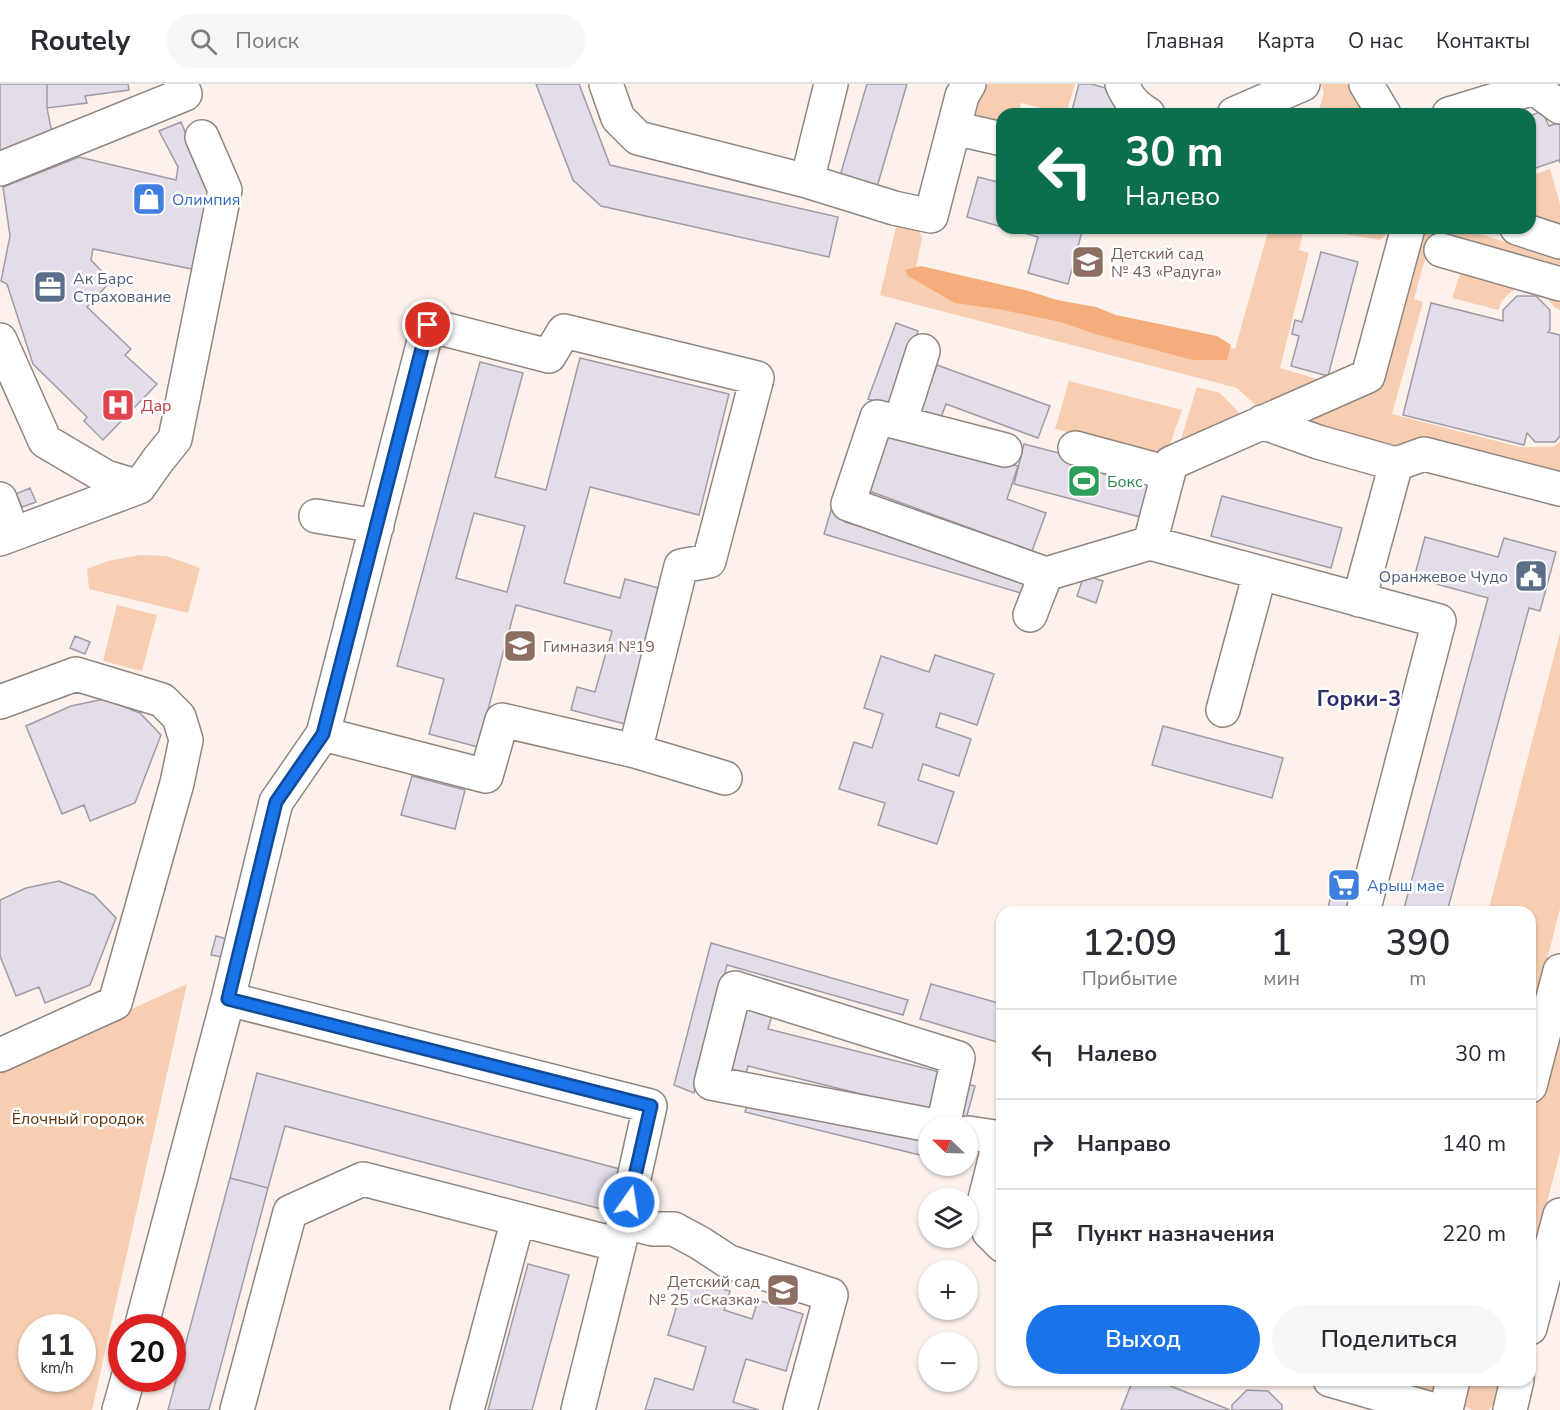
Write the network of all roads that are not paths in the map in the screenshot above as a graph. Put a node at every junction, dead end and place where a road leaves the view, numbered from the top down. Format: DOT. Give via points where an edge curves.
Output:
graph roads {
  1 [pos="606,84"];
  2 [pos="831,84"];
  3 [pos="969,84"];
  4 [pos="1122,84"];
  5 [pos="1303,84"];
  6 [pos="1366,84"];
  7 [pos="193,89"];
  8 [pos="1560,107"];
  9 [pos="1138,108"];
  10 [pos="1248,108"];
  11 [pos="1380,108"];
  12 [pos="1469,108"];
  13 [pos="954,128"];
  14 [pos="202,137"];
  15 [pos="996,138"];
  16 [pos="0,169"];
  17 [pos="807,181"];
  18 [pos="1406,234"];
  19 [pos="1535,234"];
  20 [pos="1560,242"];
  21 [pos="1441,250"];
  22 [pos="1560,284"];
  23 [pos="0,340"];
  24 [pos="923,351"];
  25 [pos="1262,422"];
  26 [pos="900,423"];
  27 [pos="1075,448"];
  28 [pos="1005,450"];
  29 [pos="1396,464"];
  30 [pos="1168,473"];
  31 [pos="139,487"];
  32 [pos="1560,489"];
  33 [pos="0,499"];
  34 [pos="316,516"];
  35 [pos="377,526"];
  36 [pos="6,536"];
  37 [pos="1150,543"];
  38 [pos="1260,573"];
  39 [pos="1046,574"];
  40 [pos="1359,600"];
  41 [pos="1030,615"];
  42 [pos="0,702"];
  43 [pos="1223,710"];
  44 [pos="323,734"];
  45 [pos="635,751"];
  46 [pos="725,778"];
  47 [pos="1365,906"];
  48 [pos="1560,971"];
  49 [pos="228,999"];
  50 [pos="3,1043"];
  51 [pos="1536,1063"];
  52 [pos="945,1116"];
  53 [pos="918,1123"];
  54 [pos="978,1135"];
  55 [pos="996,1138"];
  56 [pos="996,1158"];
  57 [pos="1560,1215"];
  58 [pos="518,1219"];
  59 [pos="622,1234"];
  60 [pos="996,1239"];
  61 [pos="1536,1305"];
  62 [pos="145,1314"];
  63 [pos="1373,1386"];
  64 [pos="1452,1386"];
  65 [pos="1516,1386"];
  66 [pos="124,1392"];
  67 [pos="120,1410"];
  68 [pos="237,1410"];
  69 [pos="468,1410"];
  70 [pos="578,1410"];
  71 [pos="800,1410"];
  72 [pos="1435,1410"];
  73 [pos="1446,1410"];
  74 [pos="1510,1410"];
  1 -- 17 [label="main road" via="618,118 638,138"];
  2 -- 17 [label="main road"];
  3 -- 13 [label="main road"];
  4 -- 9 [label="main road"];
  5 -- 10 [label="main road"];
  6 -- 11 [label="main road"];
  7 -- 16 [label="main road"];
  8 -- 12 [label="main road" via="1534,88"];
  13 -- 15 [label="main road"];
  13 -- 17 [label="main road" via="931,216"];
  14 -- 31 [label="main road" via="225,190 175,439"];
  18 -- 25 [label="main road" via="1368,376"];
  19 -- 20 [label="main road"];
  21 -- 22 [label="main road"];
  23 -- 31 [label="main road" via="45,441 106,477"];
  24 -- 26 [label="main road"];
  25 -- 29 [label="main road"];
  25 -- 30 [label="main road" via="1171,463"];
  26 -- 28 [label="main road"];
  26 -- 39 [label="main road" via="877,417 848,504"];
  27 -- 30 [label="main road"];
  29 -- 32 [label="main road" via="1425,454"];
  29 -- 40 [label="main road"];
  30 -- 37 [label="main road"];
  31 -- 36 [label="main road"];
  33 -- 36 [label="main road"];
  34 -- 35 [label="main road"];
  35 -- 44 [label="main road"];
  35 -- 45 [label="main road" via="428,325 549,356 564,331 758,378 709,561 681,566"];
  37 -- 38 [label="main road"];
  37 -- 39 [label="main road"];
  38 -- 40 [label="main road"];
  38 -- 43 [label="main road"];
  39 -- 41 [label="main road"];
  40 -- 47 [label="main road" via="1439,621"];
  42 -- 50 [label="main road" via="76,674 162,700 179,717 186,740 115,1004"];
  44 -- 45 [label="main road" via="486,776 502,720"];
  44 -- 49 [label="main road" via="276,802"];
  45 -- 46 [label="main road"];
  48 -- 51 [label="main road"];
  49 -- 59 [label="main road" via="651,1106"];
  49 -- 62 [label="main road"];
  52 -- 53 [label="main road" via="958,1058 735,988 711,1083"];
  54 -- 55 [label="main road"];
  56 -- 60 [label="main road" via="983,1207 989,1232"];
  57 -- 61 [label="main road"];
  58 -- 59 [label="main road"];
  58 -- 68 [label="main road" via="363,1179 290,1212 279,1302"];
  58 -- 69 [label="main road"];
  59 -- 70 [label="main road"];
  59 -- 71 [label="main road" via="674,1229 729,1262 831,1295"];
  63 -- 72 [label="main road"];
  64 -- 73 [label="main road"];
  65 -- 74 [label="main road"];
  66 -- 67 [label="main road"];
}
